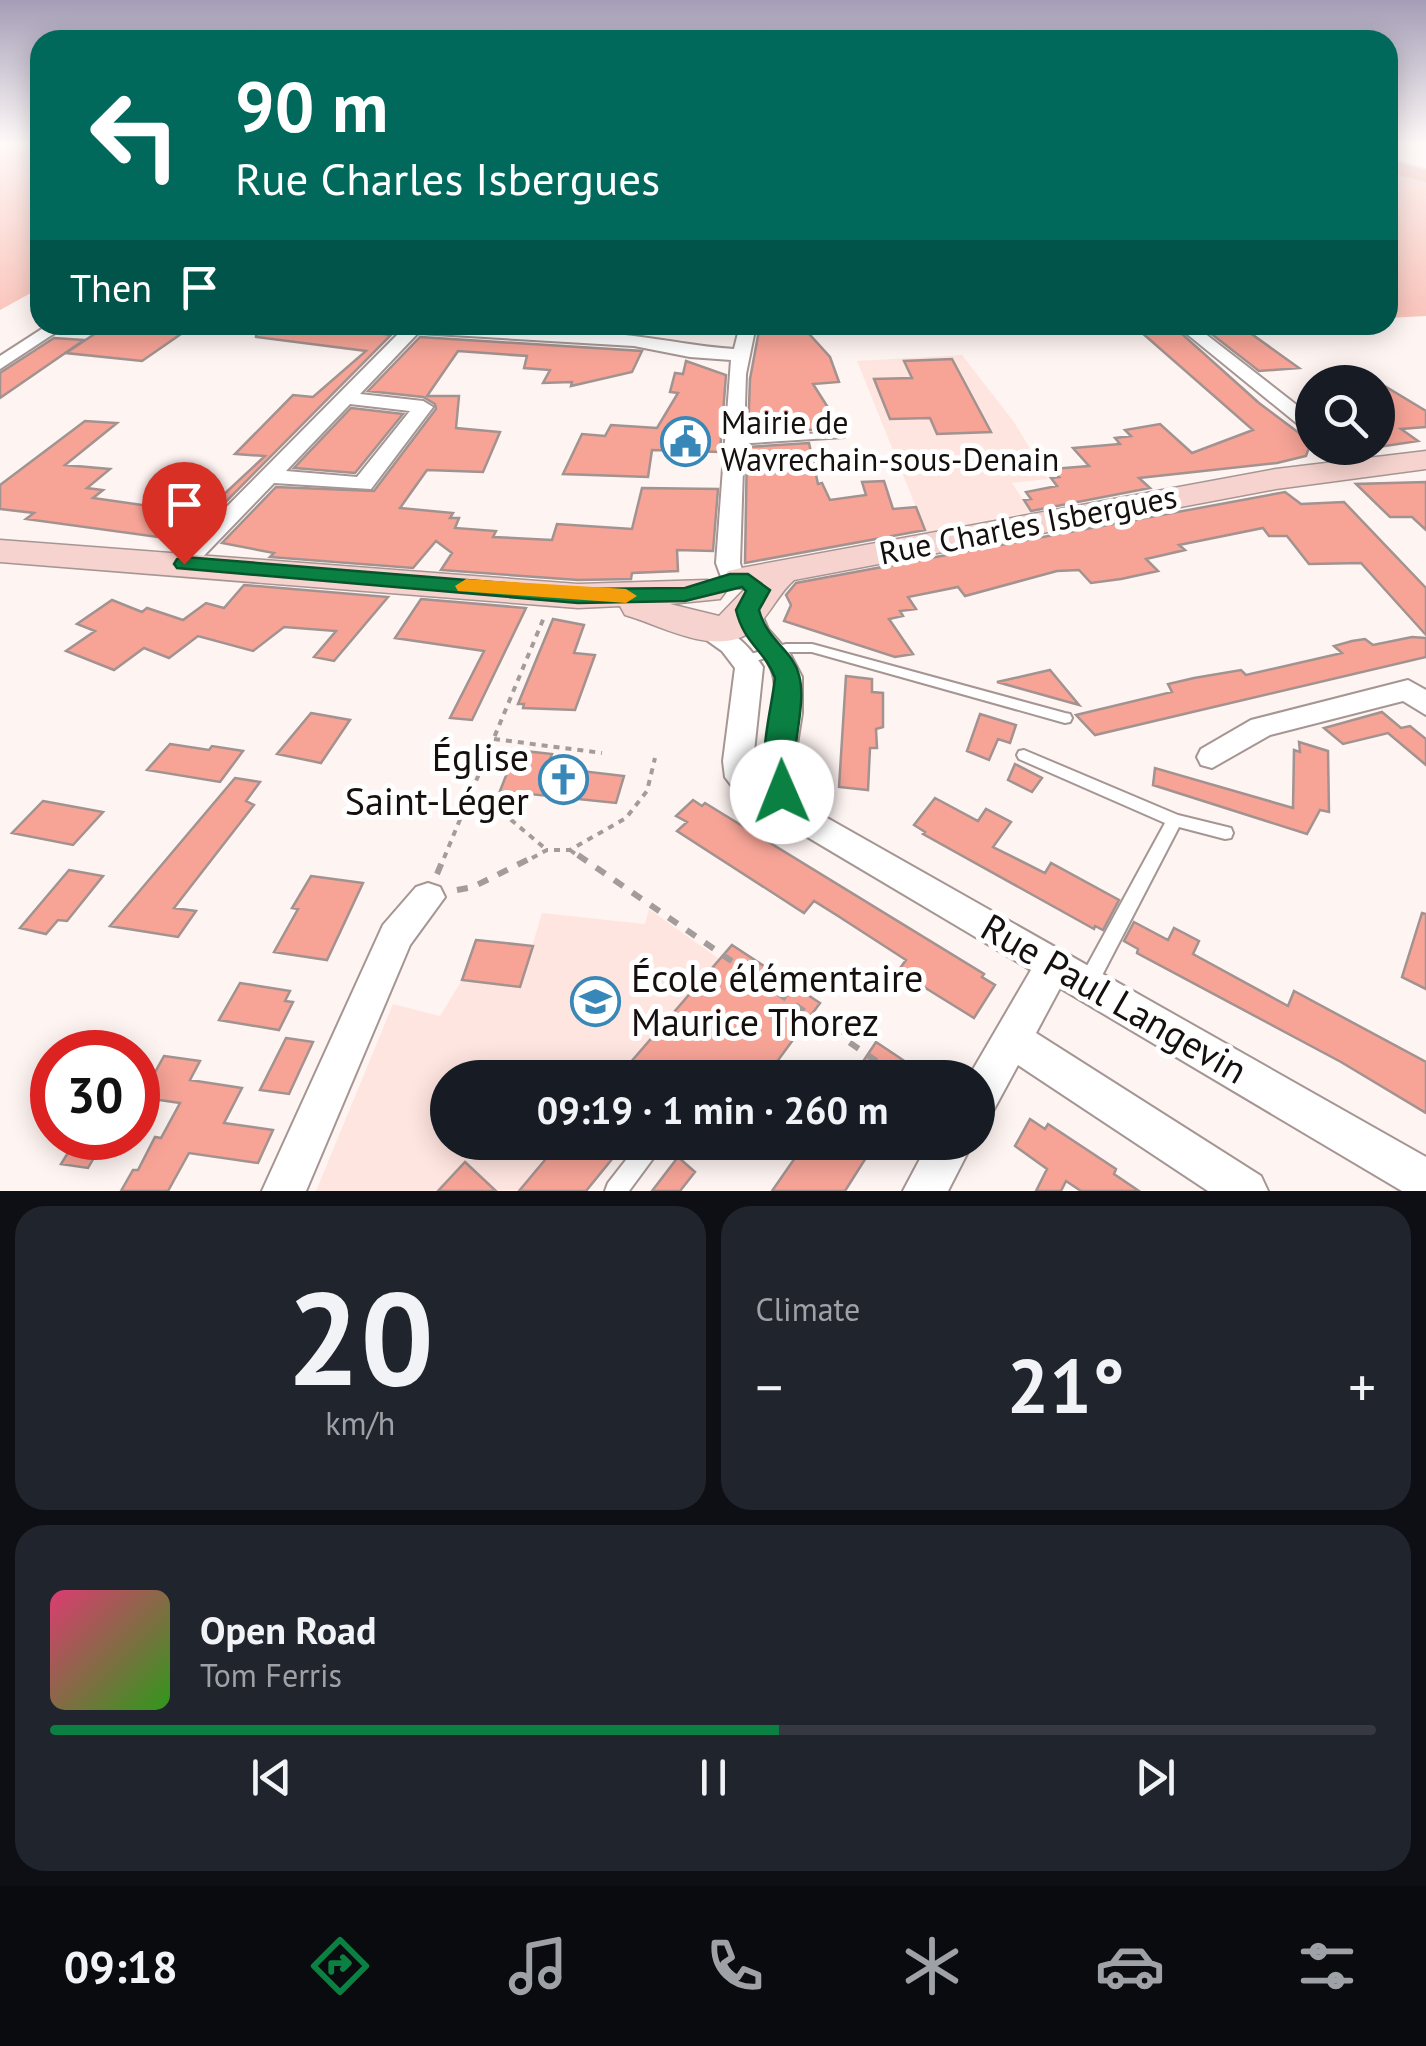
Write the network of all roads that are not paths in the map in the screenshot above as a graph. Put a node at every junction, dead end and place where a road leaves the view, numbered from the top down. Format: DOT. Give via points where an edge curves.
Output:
graph roads {
  1 [pos="44,335"];
  2 [pos="418,335"];
  3 [pos="538,335"];
  4 [pos="1197,335"];
  5 [pos="745,341"];
  6 [pos="0,364"];
  7 [pos="343,398"];
  8 [pos="1295,413"];
  9 [pos="840,435"];
  10 [pos="735,441"];
  11 [pos="1395,459"];
  12 [pos="1426,460"];
  13 [pos="1324,465"];
  14 [pos="268,476"];
  15 [pos="364,484"];
  16 [pos="347,504"];
  17 [pos="0,541"];
  18 [pos="0,551"];
  19 [pos="85,556"];
  20 [pos="184,564"];
  21 [pos="733,597"];
  22 [pos="758,656"];
  23 [pos="1426,705"];
  24 [pos="1065,718"];
  25 [pos="1024,755"];
  26 [pos="1212,757"];
  27 [pos="802,817"];
  28 [pos="1175,820"];
  29 [pos="1225,834"];
  30 [pos="428,897"];
  31 [pos="1054,964"];
  32 [pos="1088,984"];
  33 [pos="1012,1039"];
  34 [pos="995,1069"];
  35 [pos="639,1160"];
  36 [pos="942,1160"];
  37 [pos="1426,1181"];
  38 [pos="284,1191"];
  39 [pos="616,1191"];
  40 [pos="925,1191"];
  41 [pos="1246,1191"];
  1 -- 6 [label="street"];
  2 -- 7 [label="street"];
  3 -- 5 [label="street" via="690,352"];
  4 -- 8 [label="street"];
  5 -- 10 [label="street"];
  7 -- 14 [label="street"];
  7 -- 15 [label="street" via="423,406"];
  9 -- 10 [label="lane"];
  10 -- 21 [label="street" via="728,563"];
  11 -- 12 [label="main road, Rue Charles Isbergues"];
  13 -- 21 [label="main road, Rue Charles Isbergues"];
  14 -- 15 [label="street"];
  14 -- 20 [label="street"];
  15 -- 16 [label="street"];
  17 -- 19 [label="main road, Rue Charles Isbergues"];
  18 -- 19 [label="main road, Rue Charles Isbergues"];
  19 -- 20 [label="main road, Rue Charles Isbergues"];
  20 -- 21 [label="main road, Rue Charles Isbergues" via="566,595 658,611"];
  21 -- 22 [label="street, Rue Paul Langevin"];
  21 -- 22 [label="street" via="725,640"];
  22 -- 24 [label="lane" via="786,648 823,650"];
  22 -- 27 [label="street, Rue Paul Langevin" via="782,665 788,678 779,782"];
  22 -- 27 [label="street, Rue Paul Langevin" via="740,776 750,789"];
  23 -- 26 [label="street" via="1408,690 1261,727"];
  25 -- 28 [label="lane"];
  27 -- 31 [label="street, Rue Paul Langevin"];
  28 -- 29 [label="lane"];
  28 -- 32 [label="lane"];
  30 -- 38 [label="street" via="396,936"];
  31 -- 32 [label="street, Rue Paul Langevin"];
  31 -- 33 [label="street"];
  32 -- 37 [label="street, Rue Paul Langevin"];
  33 -- 34 [label="street"];
  33 -- 41 [label="street"];
  35 -- 39 [label="lane"];
  36 -- 40 [label="street"];
}
